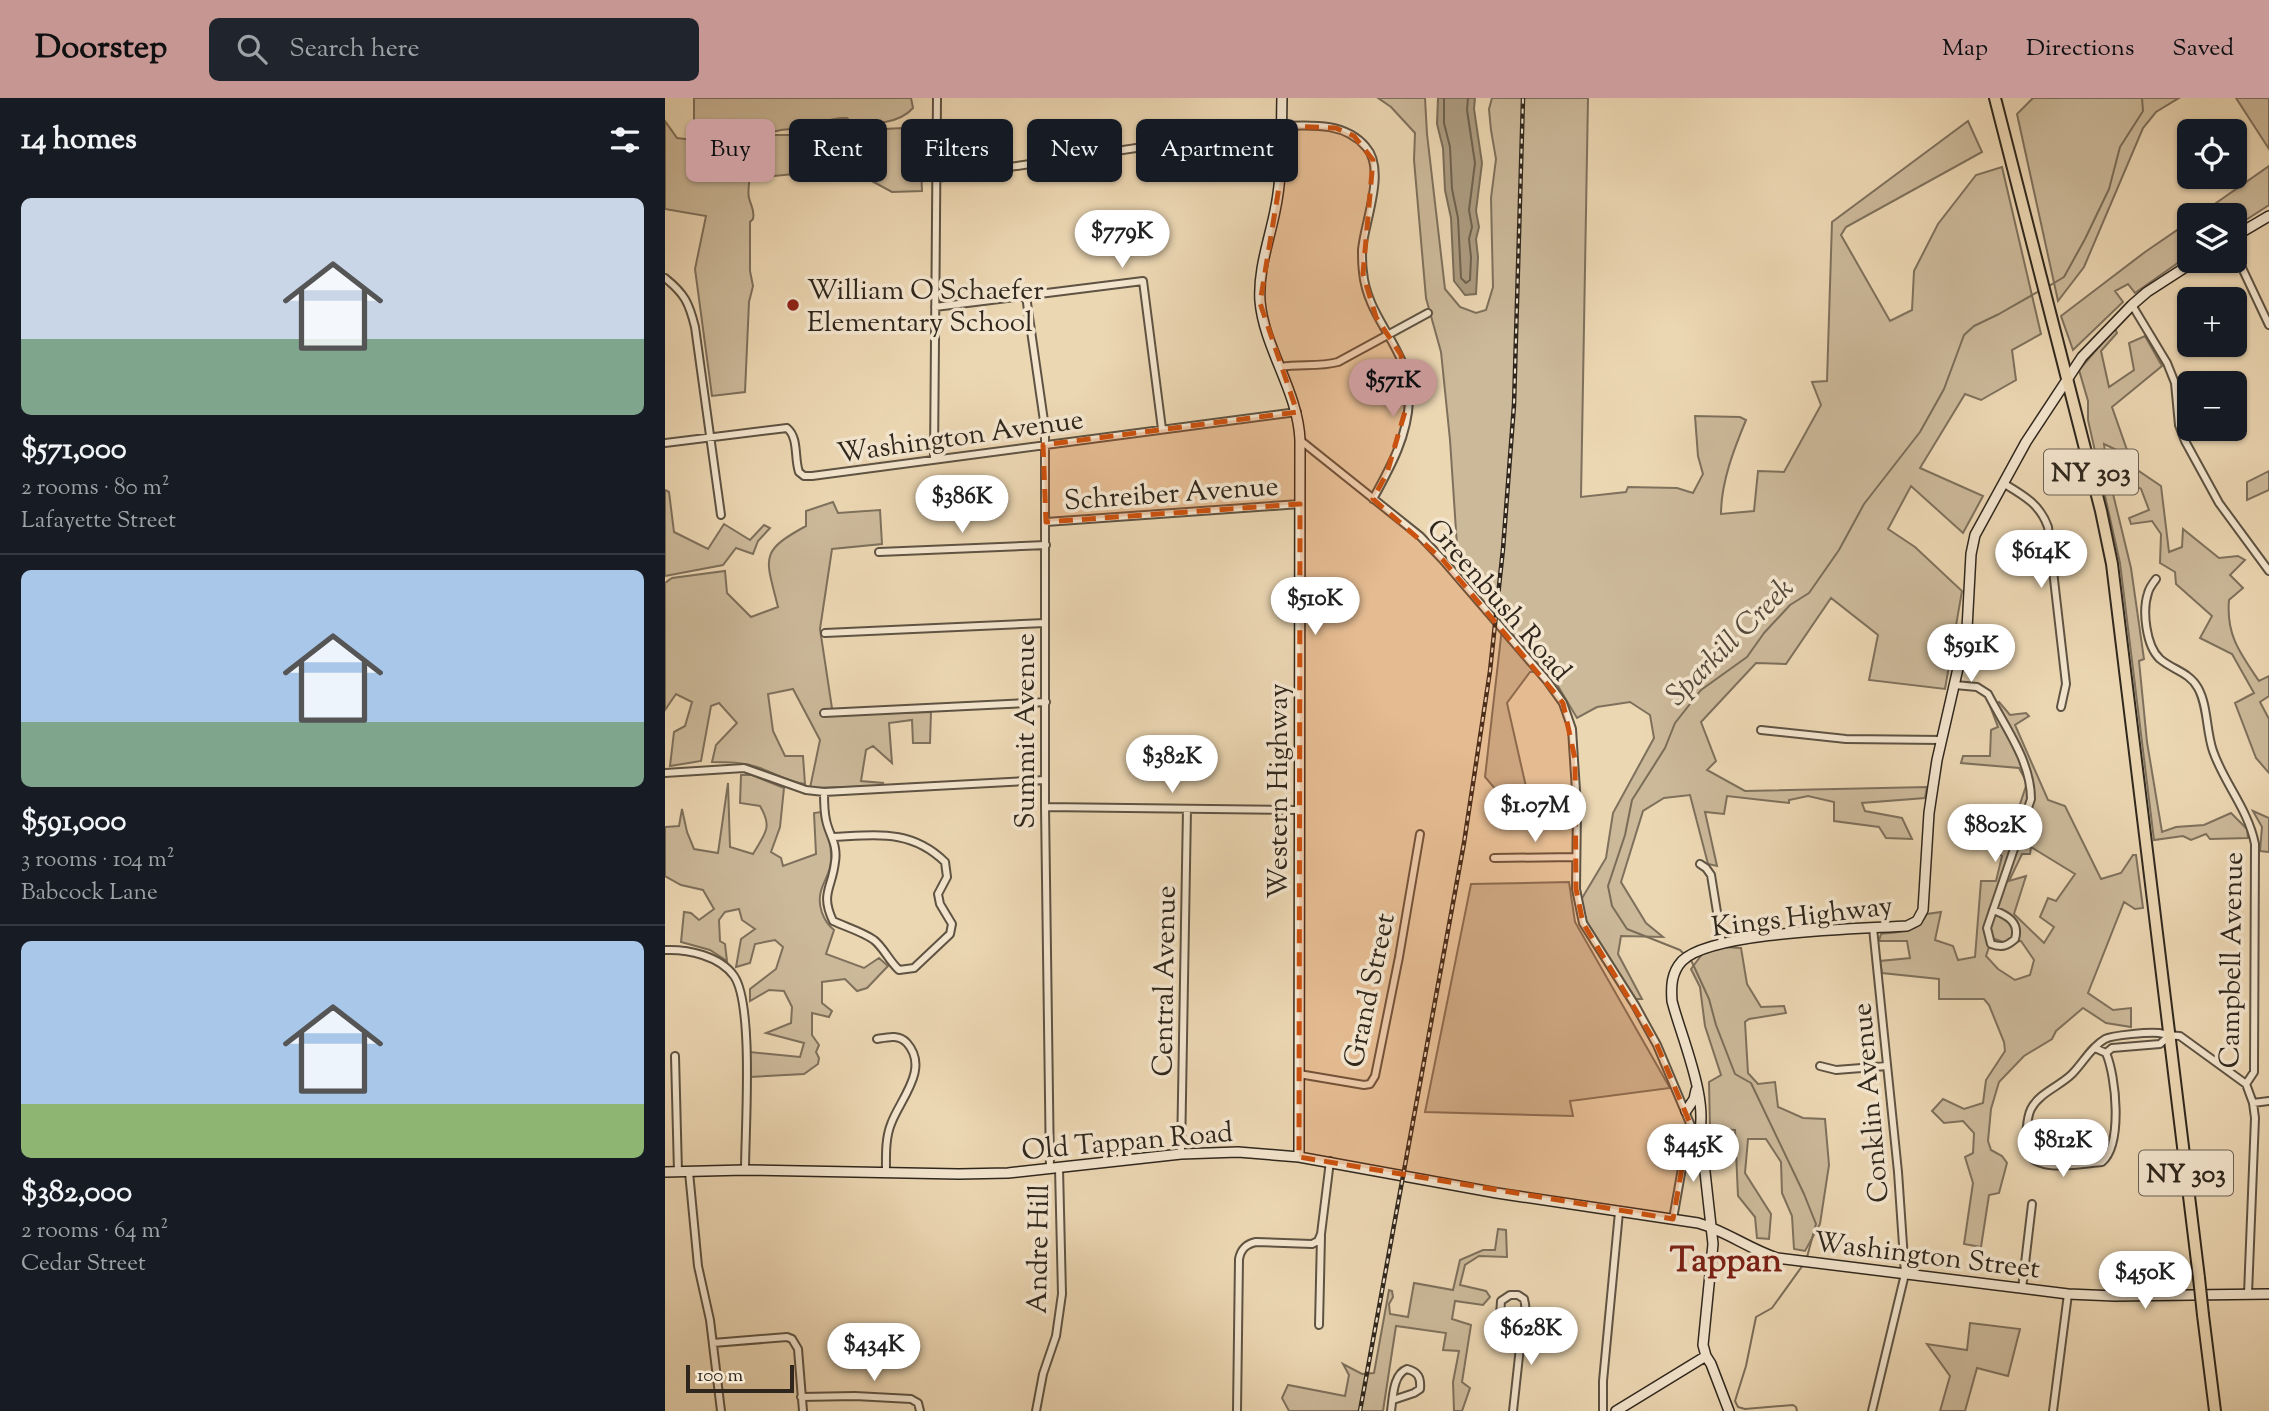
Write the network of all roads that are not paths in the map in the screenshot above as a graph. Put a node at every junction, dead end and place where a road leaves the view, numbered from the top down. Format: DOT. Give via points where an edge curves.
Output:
graph roads {
  1 [pos="937,98"];
  2 [pos="1282,98"];
  3 [pos="1995,98"];
  4 [pos="937,119"];
  5 [pos="1282,119"];
  6 [pos="1298,125"];
  7 [pos="1136,148"];
  8 [pos="1013,167"];
  9 [pos="937,182"];
  10 [pos="1280,182"];
  11 [pos="2269,216"];
  12 [pos="2247,229"];
  13 [pos="2177,273"];
  14 [pos="2244,273"];
  15 [pos="665,278"];
  16 [pos="1026,296"];
  17 [pos="2132,305"];
  18 [pos="935,307"];
  19 [pos="1427,313"];
  20 [pos="2269,325"];
  21 [pos="1388,336"];
  22 [pos="1281,367"];
  23 [pos="2067,377"];
  24 [pos="1297,412"];
  25 [pos="1162,429"];
  26 [pos="710,438"];
  27 [pos="1300,440"];
  28 [pos="665,443"];
  29 [pos="1043,445"];
  30 [pos="935,459"];
  31 [pos="2003,483"];
  32 [pos="1373,499"];
  33 [pos="1300,504"];
  34 [pos="721,515"];
  35 [pos="1046,522"];
  36 [pos="1046,545"];
  37 [pos="879,552"];
  38 [pos="2269,572"];
  39 [pos="2156,579"];
  40 [pos="1045,622"];
  41 [pos="825,633"];
  42 [pos="1955,685"];
  43 [pos="1046,702"];
  44 [pos="2061,707"];
  45 [pos="824,713"];
  46 [pos="1761,730"];
  47 [pos="1942,740"];
  48 [pos="665,773"];
  49 [pos="1045,780"];
  50 [pos="824,792"];
  51 [pos="1045,807"];
  52 [pos="1187,809"];
  53 [pos="1300,810"];
  54 [pos="1420,834"];
  55 [pos="834,837"];
  56 [pos="1576,857"];
  57 [pos="1494,858"];
  58 [pos="1700,864"];
  59 [pos="1993,910"];
  60 [pos="1873,929"];
  61 [pos="1722,943"];
  62 [pos="665,950"];
  63 [pos="2169,1036"];
  64 [pos="877,1039"];
  65 [pos="2095,1048"];
  66 [pos="2106,1053"];
  67 [pos="675,1056"];
  68 [pos="1821,1066"];
  69 [pos="1888,1066"];
  70 [pos="1299,1074"];
  71 [pos="2246,1084"];
  72 [pos="1697,1085"];
  73 [pos="2269,1101"];
  74 [pos="2253,1103"];
  75 [pos="1686,1111"];
  76 [pos="1697,1140"];
  77 [pos="1181,1154"];
  78 [pos="1299,1157"];
  79 [pos="1330,1161"];
  80 [pos="1054,1168"];
  81 [pos="745,1170"];
  82 [pos="665,1172"];
  83 [pos="678,1172"];
  84 [pos="689,1172"];
  85 [pos="886,1173"];
  86 [pos="2032,1204"];
  87 [pos="1619,1212"];
  88 [pos="1673,1219"];
  89 [pos="1712,1227"];
  90 [pos="1321,1234"];
  91 [pos="1905,1274"];
  92 [pos="2022,1289"];
  93 [pos="2069,1294"];
  94 [pos="2248,1294"];
  95 [pos="2269,1294"];
  96 [pos="1319,1325"];
  97 [pos="1518,1325"];
  98 [pos="713,1343"];
  99 [pos="1706,1356"];
  100 [pos="801,1397"];
  101 [pos="1393,1400"];
  102 [pos="720,1411"];
  103 [pos="803,1411"];
  104 [pos="921,1411"];
  105 [pos="1036,1411"];
  106 [pos="1237,1411"];
  107 [pos="1391,1411"];
  108 [pos="1513,1411"];
  109 [pos="1603,1411"];
  110 [pos="1616,1411"];
  111 [pos="1728,1411"];
  112 [pos="1872,1411"];
  113 [pos="2053,1411"];
  114 [pos="2215,1411"];
  1 -- 4 [label="street"];
  2 -- 5 [label="street, Western Highway"];
  3 -- 23 [label="main road, NY 303"];
  6 -- 21 [label="street" via="1336,128 1368,148 1374,176 1362,250 1363,274 1376,317"];
  7 -- 8 [label="street"];
  9 -- 18 [label="street"];
  10 -- 22 [label="street, Western Highway" via="1260,281 1260,303"];
  11 -- 12 [label="street"];
  13 -- 17 [label="street, Kings Highway"];
  14 -- 20 [label="street"];
  15 -- 26 [label="street" via="690,305"];
  16 -- 18 [label="street"];
  16 -- 25 [label="street" via="1143,281"];
  16 -- 29 [label="street, Summit Avenue" via="1045,428"];
  17 -- 23 [label="street, Kings Highway"];
  17 -- 38 [label="street" via="2175,383 2179,425 2190,452 2219,503"];
  18 -- 30 [label="street"];
  19 -- 21 [label="street"];
  21 -- 22 [label="street" via="1338,362"];
  21 -- 32 [label="street" via="1401,355 1409,398 1399,446"];
  22 -- 24 [label="street, Western Highway"];
  23 -- 31 [label="street, Kings Highway"];
  23 -- 63 [label="main road, NY 303" via="2112,564"];
  24 -- 25 [label="street, Washington Avenue"];
  24 -- 27 [label="street, Western Highway"];
  25 -- 29 [label="street, Washington Avenue"];
  26 -- 28 [label="street, Washington Avenue"];
  26 -- 30 [label="street, Washington Avenue" via="787,428 794,438 799,472 804,475"];
  26 -- 34 [label="street"];
  27 -- 32 [label="street, Greenbush Road"];
  27 -- 33 [label="street, Western Highway"];
  29 -- 30 [label="street, Washington Avenue"];
  29 -- 35 [label="street, Summit Avenue"];
  31 -- 42 [label="street, Kings Highway" via="1975,535 1967,629"];
  31 -- 44 [label="street" via="2037,505 2048,527 2066,684"];
  32 -- 56 [label="street, Greenbush Road" via="1443,560 1563,704 1575,759"];
  33 -- 35 [label="street, Schreiber Avenue"];
  33 -- 53 [label="street, Western Highway"];
  35 -- 36 [label="street, Summit Avenue"];
  36 -- 37 [label="street"];
  36 -- 40 [label="street, Summit Avenue"];
  39 -- 71 [label="street, Campbell Avenue" via="2145,609 2153,652 2181,670 2200,691 2213,752 2252,827 2254,1072"];
  40 -- 41 [label="street"];
  40 -- 43 [label="street, Summit Avenue"];
  42 -- 47 [label="street, Kings Highway"];
  42 -- 59 [label="street" via="1977,687 1988,694 2031,781 2031,799"];
  43 -- 45 [label="street"];
  43 -- 49 [label="street, Summit Avenue"];
  46 -- 47 [label="street" via="1846,739"];
  47 -- 60 [label="street, Kings Highway" via="1929,813 1923,910 1917,921 1907,926"];
  48 -- 50 [label="street" via="744,768"];
  49 -- 50 [label="street"];
  49 -- 51 [label="street, Summit Avenue"];
  50 -- 55 [label="street" via="826,824"];
  51 -- 52 [label="street"];
  51 -- 80 [label="street, Summit Avenue"];
  52 -- 53 [label="street"];
  52 -- 77 [label="street, Central Avenue"];
  53 -- 70 [label="street, Western Highway"];
  54 -- 70 [label="street, Grand Street" via="1375,1076 1364,1085"];
  55 -- 55 [label="street" via="836,861 826,894 834,921 873,939 899,970 914,968 950,934 952,923 938,894 947,877 945,862 922,843 905,838"];
  56 -- 57 [label="street"];
  56 -- 75 [label="street, Greenbush Road" via="1583,923 1657,1045"];
  58 -- 61 [label="street" via="1711,875"];
  59 -- 59 [label="street" via="1987,928 1991,944 2008,946 2017,934 2013,921"];
  60 -- 61 [label="street, Kings Highway"];
  60 -- 69 [label="street, Conklin Avenue"];
  61 -- 72 [label="street, Kings Highway" via="1688,957 1680,964 1671,987"];
  62 -- 81 [label="street" via="720,962 734,976 742,994"];
  63 -- 65 [label="street" via="2107,1038"];
  63 -- 66 [label="street" via="2160,1044 2112,1048"];
  63 -- 71 [label="street, Campbell Avenue" via="2180,1035"];
  63 -- 114 [label="main road, NY 303, bridge"];
  64 -- 85 [label="street" via="904,1039 916,1063 914,1077 890,1125"];
  65 -- 66 [label="street"];
  65 -- 66 [label="street" via="2032,1107 2025,1141 2036,1162 2058,1166 2108,1157 2115,1092"];
  67 -- 83 [label="street"];
  68 -- 69 [label="street" via="1836,1070"];
  69 -- 91 [label="street, Conklin Avenue"];
  70 -- 78 [label="street, Western Highway"];
  71 -- 74 [label="street, Campbell Avenue"];
  72 -- 75 [label="street"];
  72 -- 76 [label="street, Kings Highway" via="1702,1130"];
  73 -- 74 [label="street"];
  74 -- 94 [label="street, Campbell Avenue"];
  75 -- 76 [label="street, Greenbush Road"];
  76 -- 88 [label="street" via="1685,1151"];
  76 -- 89 [label="street, Kings Highway" via="1703,1154"];
  77 -- 78 [label="street, Old Tappan Road"];
  77 -- 80 [label="street, Old Tappan Road"];
  78 -- 79 [label="street, Old Tappan Road"];
  79 -- 87 [label="street, Old Tappan Road"];
  79 -- 90 [label="street"];
  80 -- 85 [label="street, Old Tappan Road"];
  80 -- 105 [label="street, Andre Hill" via="1062,1294"];
  81 -- 84 [label="street, Old Tappan Road"];
  81 -- 85 [label="street, Old Tappan Road"];
  82 -- 83 [label="street, Old Tappan Road"];
  83 -- 84 [label="street, Old Tappan Road"];
  84 -- 98 [label="street" via="698,1266"];
  86 -- 92 [label="street"];
  87 -- 88 [label="street, Old Tappan Road"];
  87 -- 109 [label="street"];
  88 -- 89 [label="street, Old Tappan Road"];
  89 -- 91 [label="street, Washington Street" via="1777,1258"];
  89 -- 99 [label="street, Kings Highway" via="1703,1345"];
  90 -- 96 [label="street"];
  90 -- 106 [label="street" via="1312,1244 1256,1242 1241,1251"];
  91 -- 92 [label="street, Washington Street"];
  91 -- 112 [label="street, Conklin Avenue"];
  92 -- 93 [label="street, Washington Street"];
  93 -- 94 [label="street, Washington Street"];
  93 -- 113 [label="street"];
  94 -- 95 [label="street, Washington Street"];
  97 -- 97 [label="street" via="1527,1309 1524,1299 1510,1295 1501,1301 1500,1316"];
  97 -- 108 [label="street" via="1521,1338"];
  98 -- 100 [label="street" via="792,1339"];
  98 -- 102 [label="street"];
  99 -- 110 [label="street"];
  99 -- 111 [label="street"];
  100 -- 103 [label="street"];
  100 -- 104 [label="street" via="911,1399"];
  101 -- 101 [label="street" via="1397,1376 1407,1369 1418,1374 1420,1388"];
  101 -- 107 [label="street"];
}
